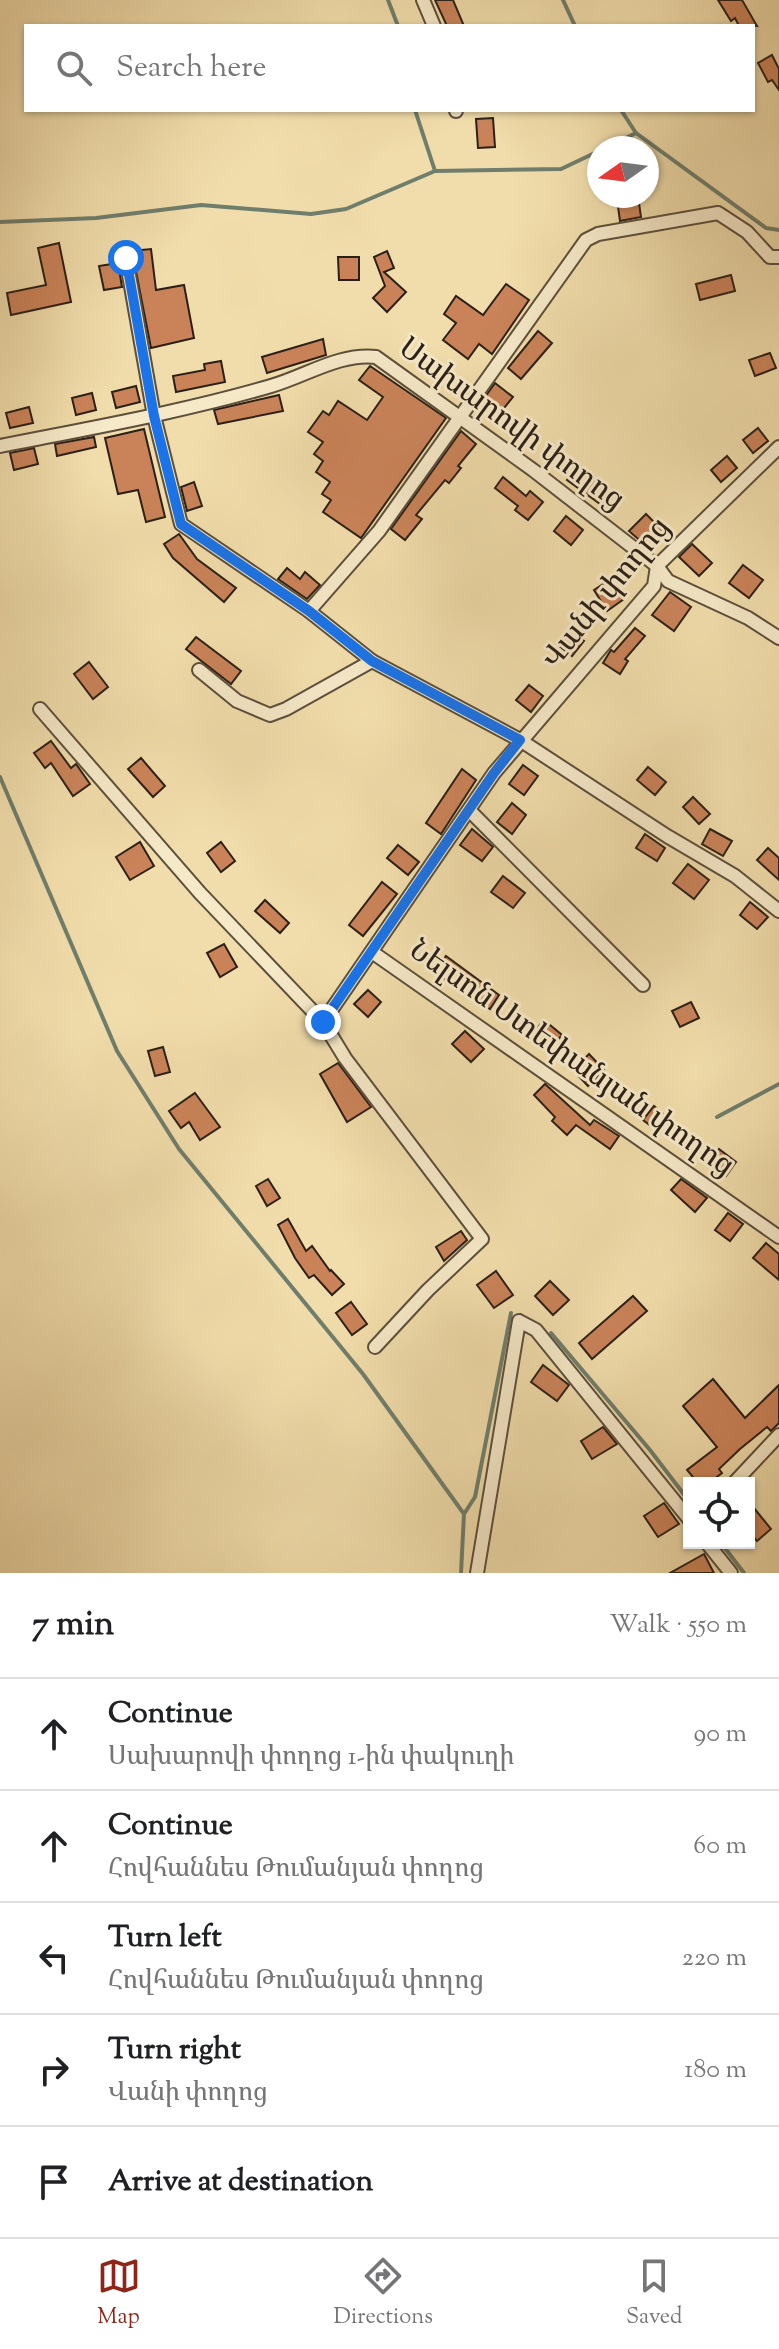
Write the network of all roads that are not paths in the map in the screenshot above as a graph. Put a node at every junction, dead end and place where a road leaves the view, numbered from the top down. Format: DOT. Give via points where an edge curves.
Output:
graph roads {
  1 [pos="423,0"];
  2 [pos="433,24"];
  3 [pos="779,257"];
  4 [pos="126,258"];
  5 [pos="459,415"];
  6 [pos="154,416"];
  7 [pos="0,445"];
  8 [pos="779,447"];
  9 [pos="657,566"];
  10 [pos="309,611"];
  11 [pos="779,638"];
  12 [pos="372,661"];
  13 [pos="199,670"];
  14 [pos="40,709"];
  15 [pos="520,740"];
  16 [pos="469,810"];
  17 [pos="779,911"];
  18 [pos="372,952"];
  19 [pos="643,985"];
  20 [pos="323,1022"];
  21 [pos="779,1237"];
  22 [pos="375,1347"];
  23 [pos="779,1435"];
  24 [pos="740,1477"];
  25 [pos="683,1512"];
  26 [pos="712,1549"];
  27 [pos="477,1573"];
  28 [pos="731,1573"];
  1 -- 2 [label="street"];
  3 -- 5 [label="street" via="770,257 747,232 718,213 598,234 586,240"];
  4 -- 6 [label="street"];
  5 -- 6 [label="street, Սախարովի փողոց" via="376,357 358,355 273,385"];
  5 -- 9 [label="street, Սախարովի փողոց"];
  5 -- 10 [label="street" via="379,531"];
  6 -- 7 [label="street, Սախարովի փողոց"];
  6 -- 10 [label="street" via="181,524"];
  8 -- 9 [label="street, Վանի փողոց"];
  9 -- 11 [label="street, Սախարովի փողոց" via="668,581"];
  9 -- 15 [label="street, Վանի փողոց" via="654,586"];
  10 -- 12 [label="street"];
  12 -- 13 [label="street" via="270,715 237,701"];
  12 -- 15 [label="street"];
  14 -- 20 [label="street" via="200,893"];
  15 -- 16 [label="street, Վանի փողոց"];
  15 -- 17 [label="street" via="735,876"];
  16 -- 18 [label="street, Վանի փողոց"];
  16 -- 19 [label="street"];
  18 -- 20 [label="street, Վանի փողոց"];
  18 -- 21 [label="street, Նելսոն Ստեփանյան փողոց"];
  20 -- 22 [label="street" via="482,1239"];
  23 -- 24 [label="street"];
  25 -- 27 [label="street" via="536,1330 519,1321"];
  26 -- 28 [label="street"];
}
